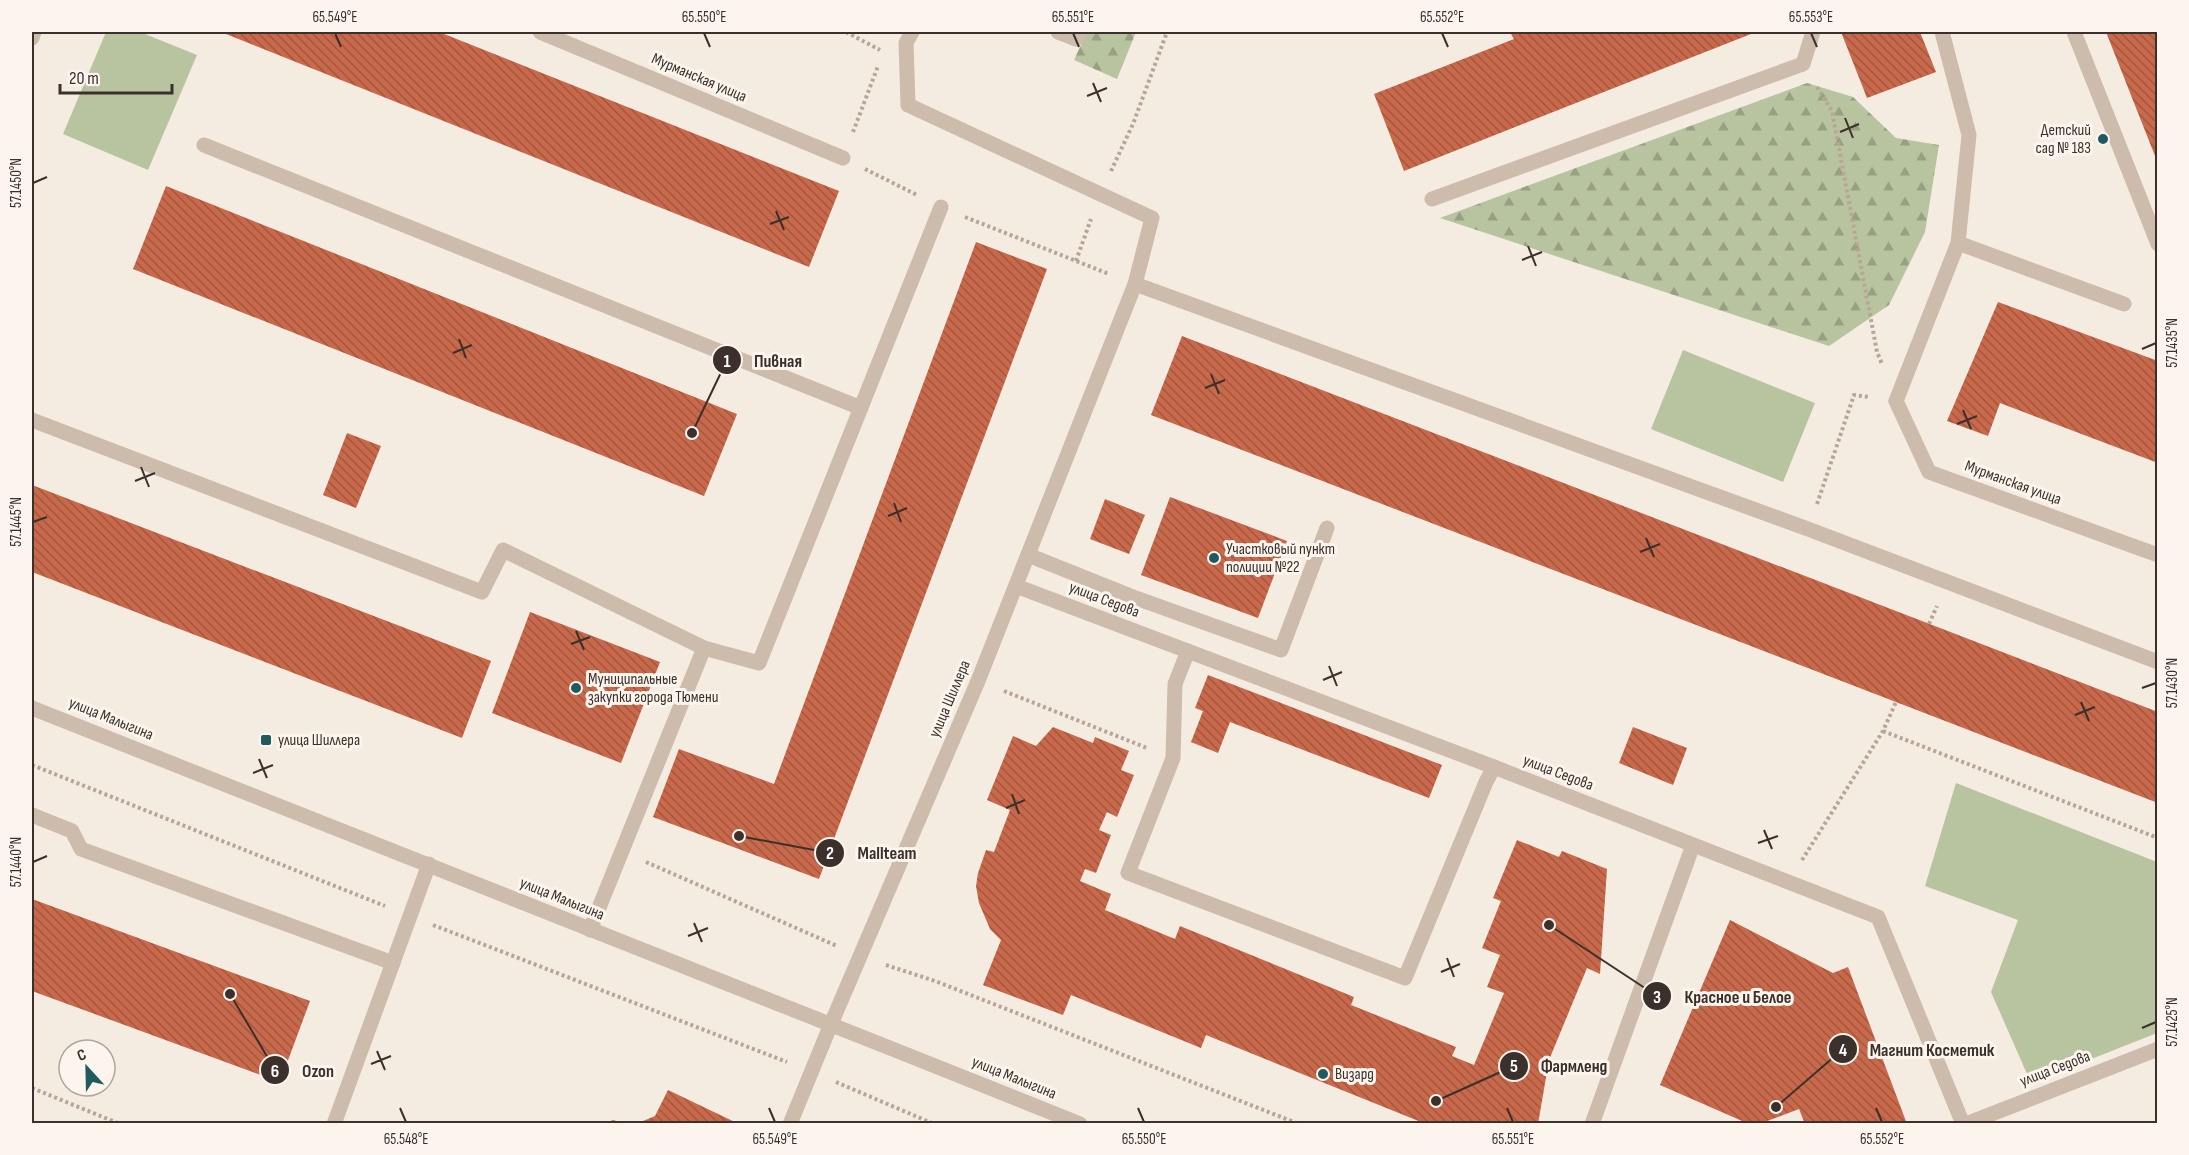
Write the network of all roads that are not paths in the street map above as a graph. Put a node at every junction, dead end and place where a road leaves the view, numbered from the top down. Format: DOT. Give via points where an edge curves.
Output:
graph roads {
  1 [pos="34,32"];
  2 [pos="540,32"];
  3 [pos="912,32"];
  4 [pos="1058,32"];
  5 [pos="1079,32"];
  6 [pos="1813,32"];
  7 [pos="1942,32"];
  8 [pos="2074,32"];
  9 [pos="32,38"];
  10 [pos="204,145"];
  11 [pos="843,158"];
  12 [pos="1432,199"];
  13 [pos="941,207"];
  14 [pos="1958,243"];
  15 [pos="2157,244"];
  16 [pos="1135,284"];
  17 [pos="2124,304"];
  18 [pos="861,408"];
  19 [pos="32,420"];
  20 [pos="1327,528"];
  21 [pos="1028,555"];
  22 [pos="2157,555"];
  23 [pos="1016,586"];
  24 [pos="704,648"];
  25 [pos="1188,651"];
  26 [pos="2157,662"];
  27 [pos="32,708"];
  28 [pos="1494,767"];
  29 [pos="32,815"];
  30 [pos="1693,845"];
  31 [pos="429,864"];
  32 [pos="590,930"];
  33 [pos="393,963"];
  34 [pos="831,1024"];
  35 [pos="2157,1049"];
  36 [pos="334,1124"];
  37 [pos="790,1124"];
  38 [pos="1080,1124"];
  39 [pos="1592,1124"];
  40 [pos="1964,1124"];
  1 -- 9 [label="street"];
  2 -- 11 [label="street, Мурманская улица"];
  3 -- 16 [label="street, улица Шиллера" via="906,43 908,105 1152,218"];
  4 -- 5 [label="street" via="1076,39"];
  6 -- 12 [label="street" via="1803,64"];
  7 -- 14 [label="street" via="1969,135"];
  8 -- 15 [label="street"];
  10 -- 18 [label="street"];
  13 -- 18 [label="street"];
  14 -- 17 [label="street"];
  14 -- 22 [label="street, Мурманская улица" via="1896,401 1929,472"];
  16 -- 21 [label="street, улица Шиллера"];
  16 -- 26 [label="street"];
  18 -- 24 [label="street" via="759,663"];
  19 -- 24 [label="street" via="482,592 503,550"];
  20 -- 21 [label="street" via="1281,650"];
  21 -- 23 [label="street, улица Шиллера"];
  23 -- 25 [label="street, улица Седова"];
  23 -- 34 [label="street, улица Шиллера"];
  24 -- 32 [label="street"];
  25 -- 28 [label="street, улица Седова"];
  25 -- 28 [label="street" via="1175,684 1173,758 1128,873 1405,978"];
  27 -- 31 [label="street, улица Малыгина"];
  28 -- 30 [label="street, улица Седова"];
  29 -- 33 [label="street" via="72,831 81,849"];
  30 -- 39 [label="street"];
  30 -- 40 [label="street, улица Седова" via="1878,917"];
  31 -- 32 [label="street, улица Малыгина"];
  31 -- 33 [label="street"];
  32 -- 34 [label="street, улица Малыгина"];
  33 -- 36 [label="street"];
  34 -- 37 [label="street, улица Шиллера"];
  34 -- 38 [label="street, улица Малыгина"];
  35 -- 40 [label="street, улица Седова"];
}
